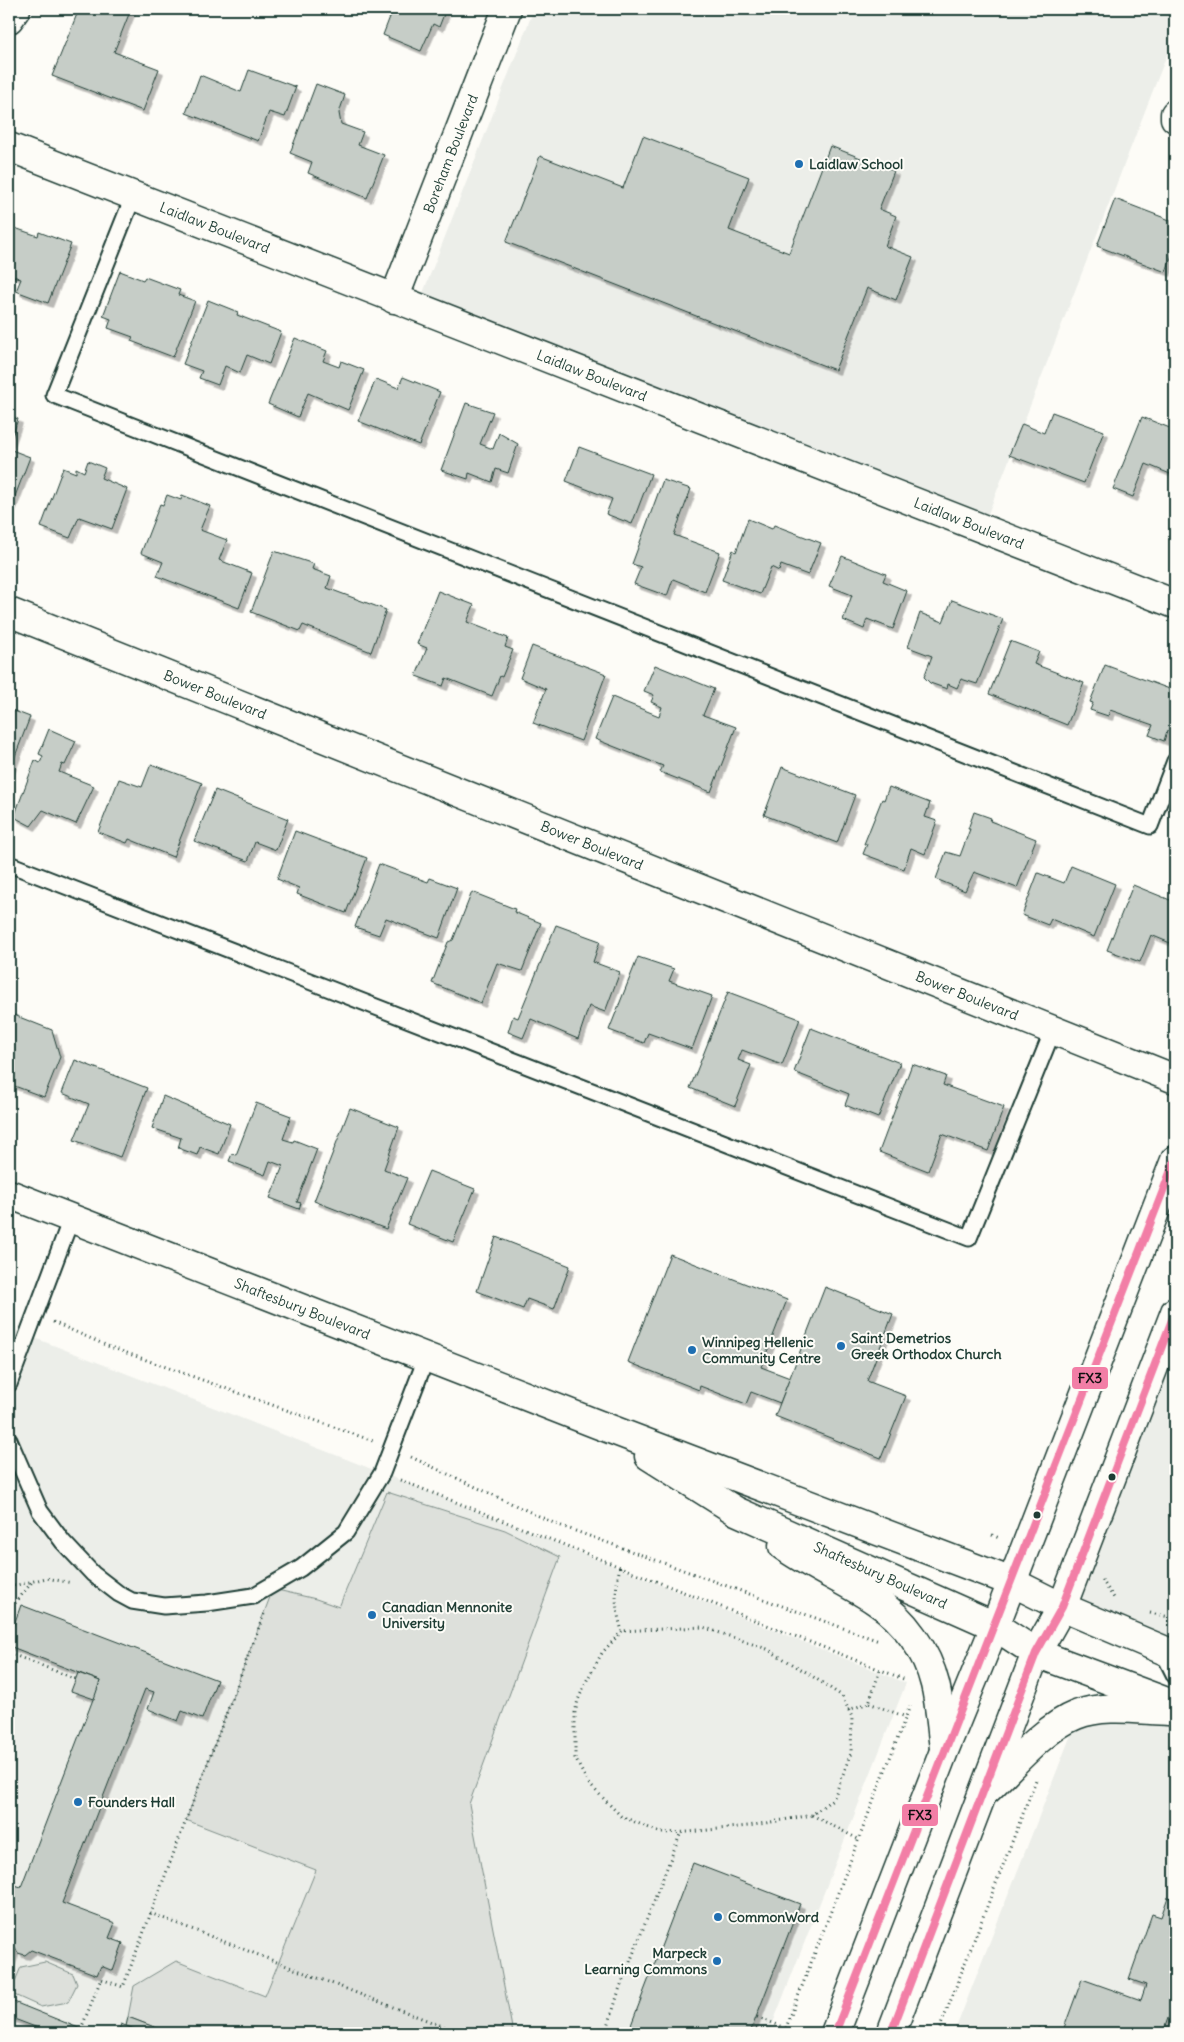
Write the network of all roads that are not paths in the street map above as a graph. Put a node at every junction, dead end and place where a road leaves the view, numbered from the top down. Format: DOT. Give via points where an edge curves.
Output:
graph roads {
  1 [pos="16,9"];
  2 [pos="507,9"];
  3 [pos="9,19"];
  4 [pos="9,147"];
  5 [pos="133,197"];
  6 [pos="394,299"];
  7 [pos="1175,604"];
  8 [pos="9,612"];
  9 [pos="1175,760"];
  10 [pos="9,864"];
  11 [pos="1053,1030"];
  12 [pos="1175,1079"];
  13 [pos="1175,1160"];
  14 [pos="9,1194"];
  15 [pos="71,1218"];
  16 [pos="1175,1312"];
  17 [pos="427,1356"];
  18 [pos="9,1384"];
  19 [pos="597,1424"];
  20 [pos="9,1440"];
  21 [pos="736,1511"];
  22 [pos="1012,1582"];
  23 [pos="1062,1607"];
  24 [pos="995,1626"];
  25 [pos="1036,1653"];
  26 [pos="1169,1653"];
  27 [pos="1175,1676"];
  28 [pos="1175,1705"];
  29 [pos="1175,1711"];
  30 [pos="944,1751"];
  31 [pos="983,1795"];
  32 [pos="835,2033"];
  33 [pos="891,2033"];
  1 -- 3 [label="street"];
  2 -- 6 [label="street, Boreham Boulevard"];
  4 -- 5 [label="street, Laidlaw Boulevard"];
  5 -- 6 [label="street, Laidlaw Boulevard"];
  5 -- 9 [label="lane" via="54,395 1150,826"];
  6 -- 7 [label="street, Laidlaw Boulevard"];
  8 -- 11 [label="street, Bower Boulevard"];
  10 -- 11 [label="lane" via="969,1238"];
  11 -- 12 [label="street, Bower Boulevard"];
  13 -- 22 [label="street"];
  14 -- 15 [label="street, Shaftesbury Boulevard"];
  15 -- 17 [label="street, Shaftesbury Boulevard"];
  15 -- 18 [label="lane"];
  16 -- 23 [label="street"];
  17 -- 19 [label="street, Shaftesbury Boulevard"];
  17 -- 20 [label="lane" via="382,1473 346,1532 301,1568 253,1596 164,1606 132,1601 119,1594 93,1574 40,1511"];
  19 -- 21 [label="street, Shaftesbury Boulevard"];
  19 -- 22 [label="street, Shaftesbury Boulevard"];
  21 -- 24 [label="street, Shaftesbury Boulevard"];
  21 -- 30 [label="street" via="804,1561 877,1602 910,1634 921,1647 935,1683"];
  22 -- 23 [label="street, Shaftesbury Boulevard"];
  22 -- 24 [label="street"];
  23 -- 25 [label="street"];
  23 -- 26 [label="street, Shaftesbury Boulevard"];
  24 -- 25 [label="street, Shaftesbury Boulevard"];
  24 -- 30 [label="street"];
  25 -- 28 [label="street, Shaftesbury Boulevard"];
  25 -- 31 [label="street"];
  26 -- 27 [label="lane"];
  29 -- 31 [label="street" via="1127,1709 1077,1714 1045,1736"];
  30 -- 32 [label="street"];
  31 -- 33 [label="street"];
}
